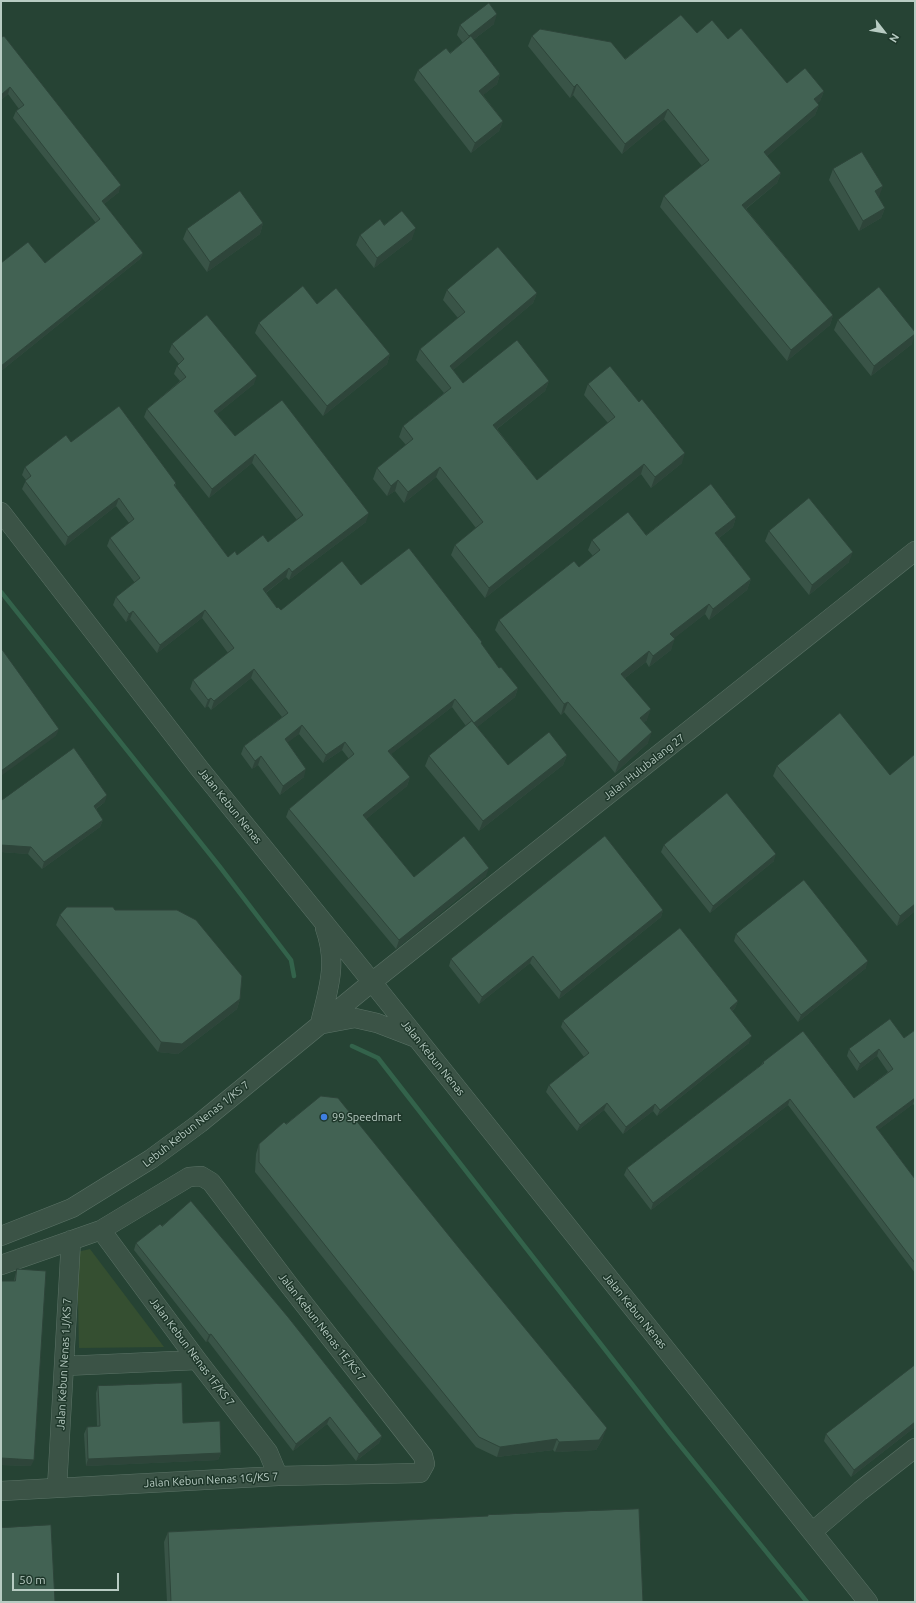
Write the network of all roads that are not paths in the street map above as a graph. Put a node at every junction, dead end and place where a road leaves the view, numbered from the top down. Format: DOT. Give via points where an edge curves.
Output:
graph roads {
  1 [pos="1,512"];
  2 [pos="915,551"];
  3 [pos="323,921"];
  4 [pos="372,982"];
  5 [pos="327,1019"];
  6 [pos="416,1038"];
  7 [pos="101,1230"];
  8 [pos="1,1236"];
  9 [pos="71,1240"];
  10 [pos="1,1265"];
  11 [pos="197,1360"];
  12 [pos="64,1366"];
  13 [pos="915,1448"];
  14 [pos="420,1473"];
  15 [pos="278,1476"];
  16 [pos="57,1488"];
  17 [pos="1,1491"];
  18 [pos="812,1532"];
  19 [pos="868,1602"];
  1 -- 3 [label="street, Jalan Kebun Nenas" via="172,733"];
  2 -- 4 [label="street, Jalan Hulubalang 27"];
  3 -- 4 [label="street, Jalan Kebun Nenas"];
  3 -- 5 [label="street" via="330,943 331,978"];
  4 -- 5 [label="street, Lebuh Kebun Nenas 1/KS 7"];
  4 -- 6 [label="street, Jalan Kebun Nenas"];
  5 -- 6 [label="street" via="354,1018 377,1023"];
  5 -- 8 [label="street, Lebuh Kebun Nenas 1/KS 7" via="200,1123 151,1159 72,1208"];
  6 -- 18 [label="street, Jalan Kebun Nenas"];
  7 -- 9 [label="street"];
  7 -- 11 [label="street, Jalan Kebun Nenas 1F/KS 7"];
  7 -- 14 [label="street, Jalan Kebun Nenas 1E/KS 7" via="189,1177 201,1176 211,1182 423,1456 426,1464"];
  9 -- 10 [label="street"];
  9 -- 12 [label="street, Jalan Kebun Nenas 1J/KS 7"];
  11 -- 12 [label="street"];
  11 -- 15 [label="street, Jalan Kebun Nenas 1F/KS 7" via="268,1452"];
  12 -- 16 [label="street, Jalan Kebun Nenas 1J/KS 7"];
  13 -- 18 [label="street"];
  14 -- 15 [label="street, Jalan Kebun Nenas 1G/KS 7"];
  15 -- 16 [label="street, Jalan Kebun Nenas 1G/KS 7"];
  16 -- 17 [label="street, Jalan Kebun Nenas 1G/KS 7"];
  18 -- 19 [label="street, Jalan Kebun Nenas"];
}
